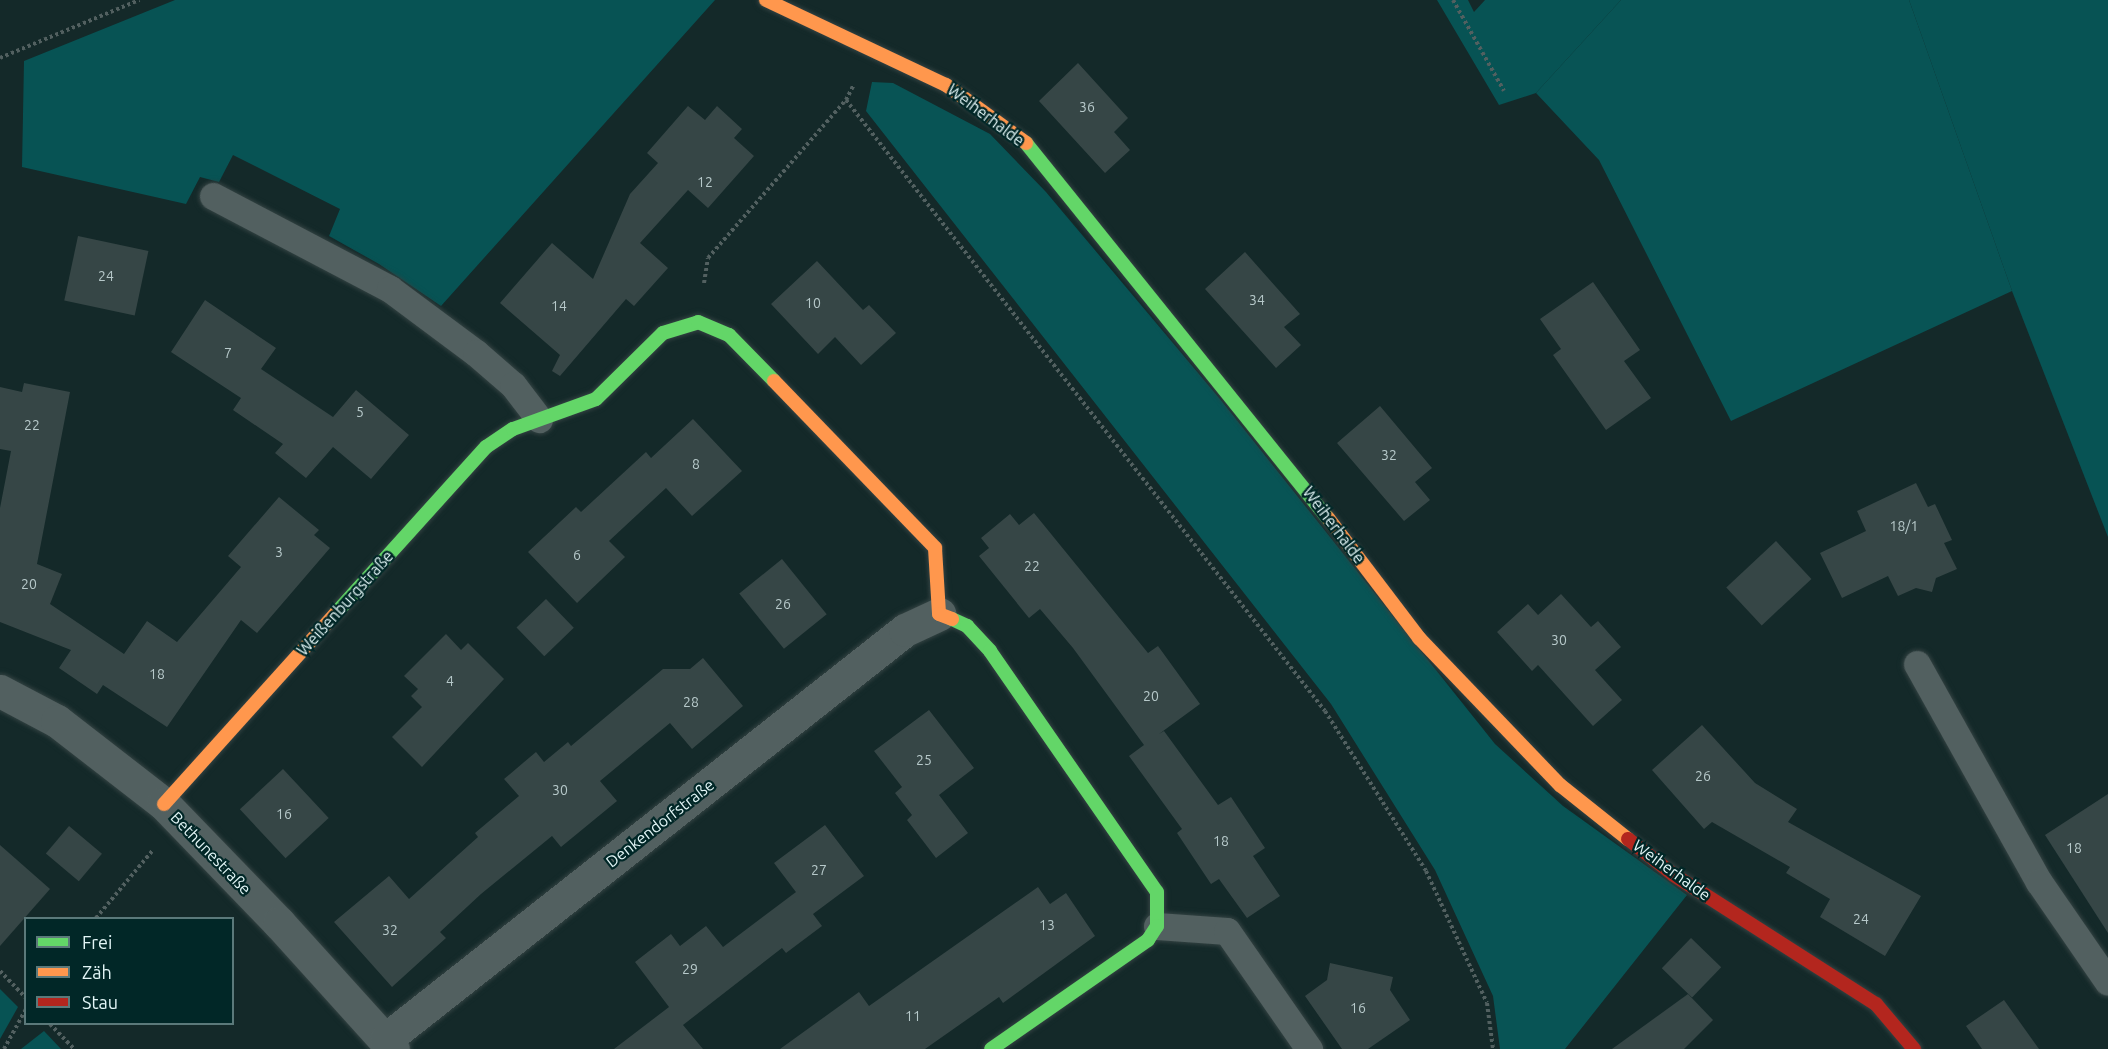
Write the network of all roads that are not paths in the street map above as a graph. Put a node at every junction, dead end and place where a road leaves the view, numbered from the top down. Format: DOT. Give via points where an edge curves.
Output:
graph roads {
  1 [pos="766,0"];
  2 [pos="213,196"];
  3 [pos="539,419"];
  4 [pos="939,614"];
  5 [pos="1917,664"];
  6 [pos="0,690"];
  7 [pos="172,812"];
  8 [pos="1157,926"];
  9 [pos="2108,982"];
  10 [pos="389,1044"];
  11 [pos="991,1049"];
  12 [pos="1309,1049"];
  13 [pos="1914,1049"];
  1 -- 13 [label="street, Weiherhalde" via="946,85 1024,141 1268,438 1419,638 1560,785 1674,874 1876,1004"];
  2 -- 3 [label="lane" via="390,289 513,385"];
  3 -- 4 [label="street, Weißenburgstraße" via="596,399 663,333 698,322 729,335 935,548"];
  3 -- 7 [label="street, Weißenburgstraße" via="513,429 486,447"];
  4 -- 8 [label="street" via="967,626 990,651 1156,892"];
  4 -- 10 [label="street, Denkendorfstraße" via="905,630"];
  5 -- 9 [label="lane" via="2039,882"];
  6 -- 7 [label="street, Bethunestraße" via="57,722"];
  7 -- 10 [label="street, Bethunestraße"];
  8 -- 11 [label="street" via="1132,955"];
  8 -- 12 [label="lane" via="1227,931"];
}
